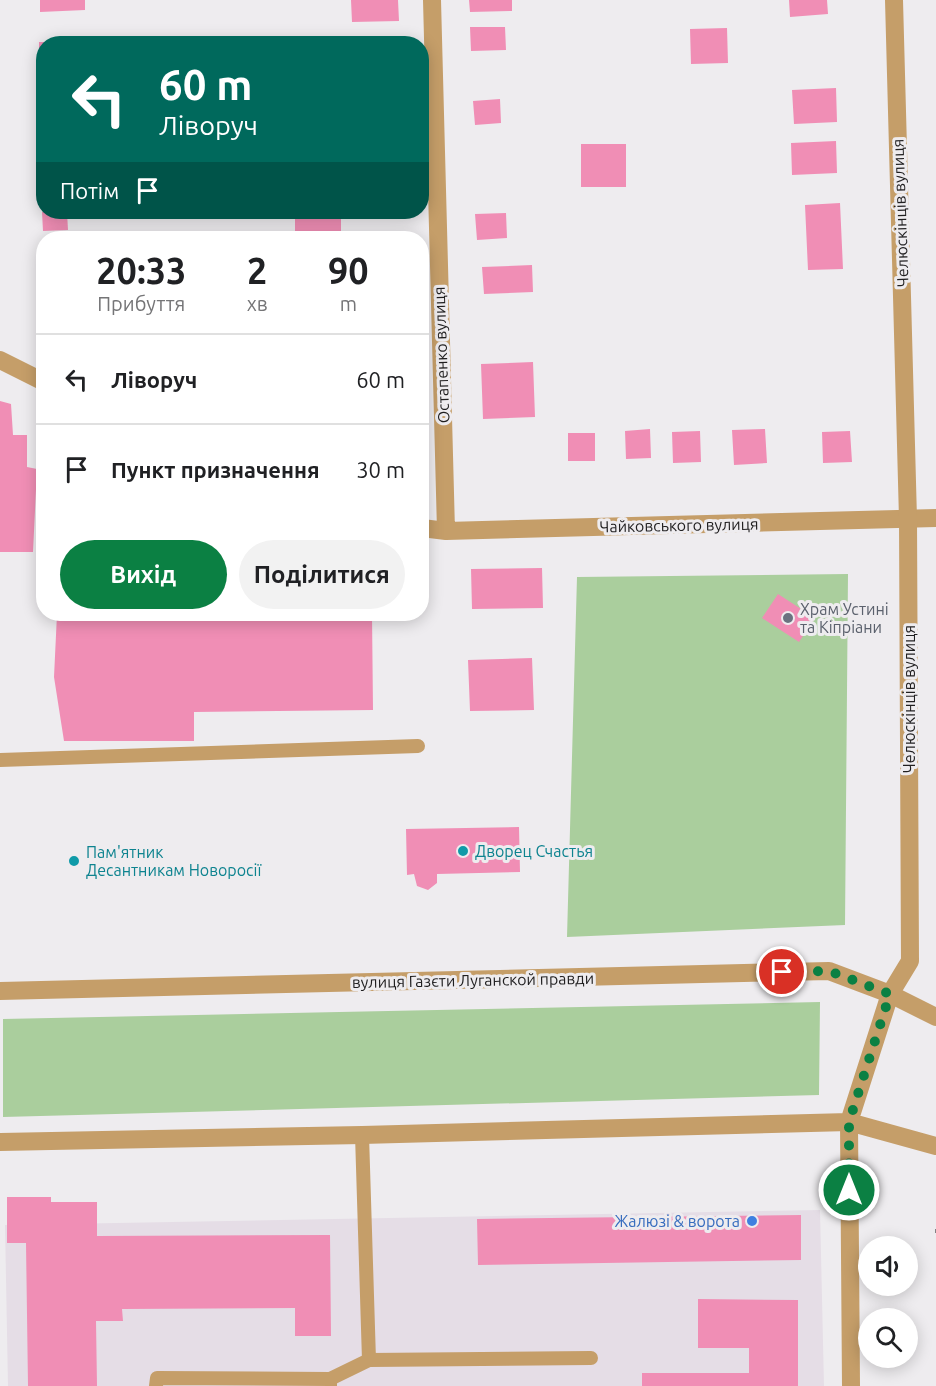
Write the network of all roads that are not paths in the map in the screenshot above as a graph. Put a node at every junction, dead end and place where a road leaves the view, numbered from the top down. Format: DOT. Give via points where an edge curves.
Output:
graph roads {
  1 [pos="432,0"];
  2 [pos="894,0"];
  3 [pos="0,360"];
  4 [pos="36,378"];
  5 [pos="936,518"];
  6 [pos="908,519"];
  7 [pos="429,529"];
  8 [pos="446,531"];
  9 [pos="418,746"];
  10 [pos="0,760"];
  11 [pos="0,991"];
  12 [pos="890,994"];
  13 [pos="936,1017"];
  14 [pos="849,1122"];
  15 [pos="362,1135"];
  16 [pos="0,1142"];
  17 [pos="936,1146"];
  18 [pos="591,1358"];
  19 [pos="369,1360"];
  20 [pos="330,1383"];
  21 [pos="156,1386"];
  22 [pos="850,1386"];
  1 -- 8 [label="street, Остапенко вулиця"];
  2 -- 6 [label="street, Челюскінців вулиця"];
  3 -- 4 [label="street"];
  5 -- 6 [label="street, Чайковського вулиця"];
  6 -- 8 [label="street, Чайковського вулиця"];
  6 -- 12 [label="street, Челюскінців вулиця" via="910,961"];
  7 -- 8 [label="street, Чайковського вулиця"];
  9 -- 10 [label="lane"];
  11 -- 12 [label="street, вулиця Газєти Луганской правди" via="829,971"];
  12 -- 13 [label="street, вулиця Газєти Луганской правди"];
  12 -- 14 [label="street, Челюскінців вулиця"];
  14 -- 15 [label="street"];
  14 -- 17 [label="street"];
  14 -- 22 [label="street, Челюскінців вулиця"];
  15 -- 16 [label="street"];
  15 -- 19 [label="lane"];
  18 -- 19 [label="lane"];
  19 -- 20 [label="lane"];
  20 -- 21 [label="lane" via="157,1378"];
}
